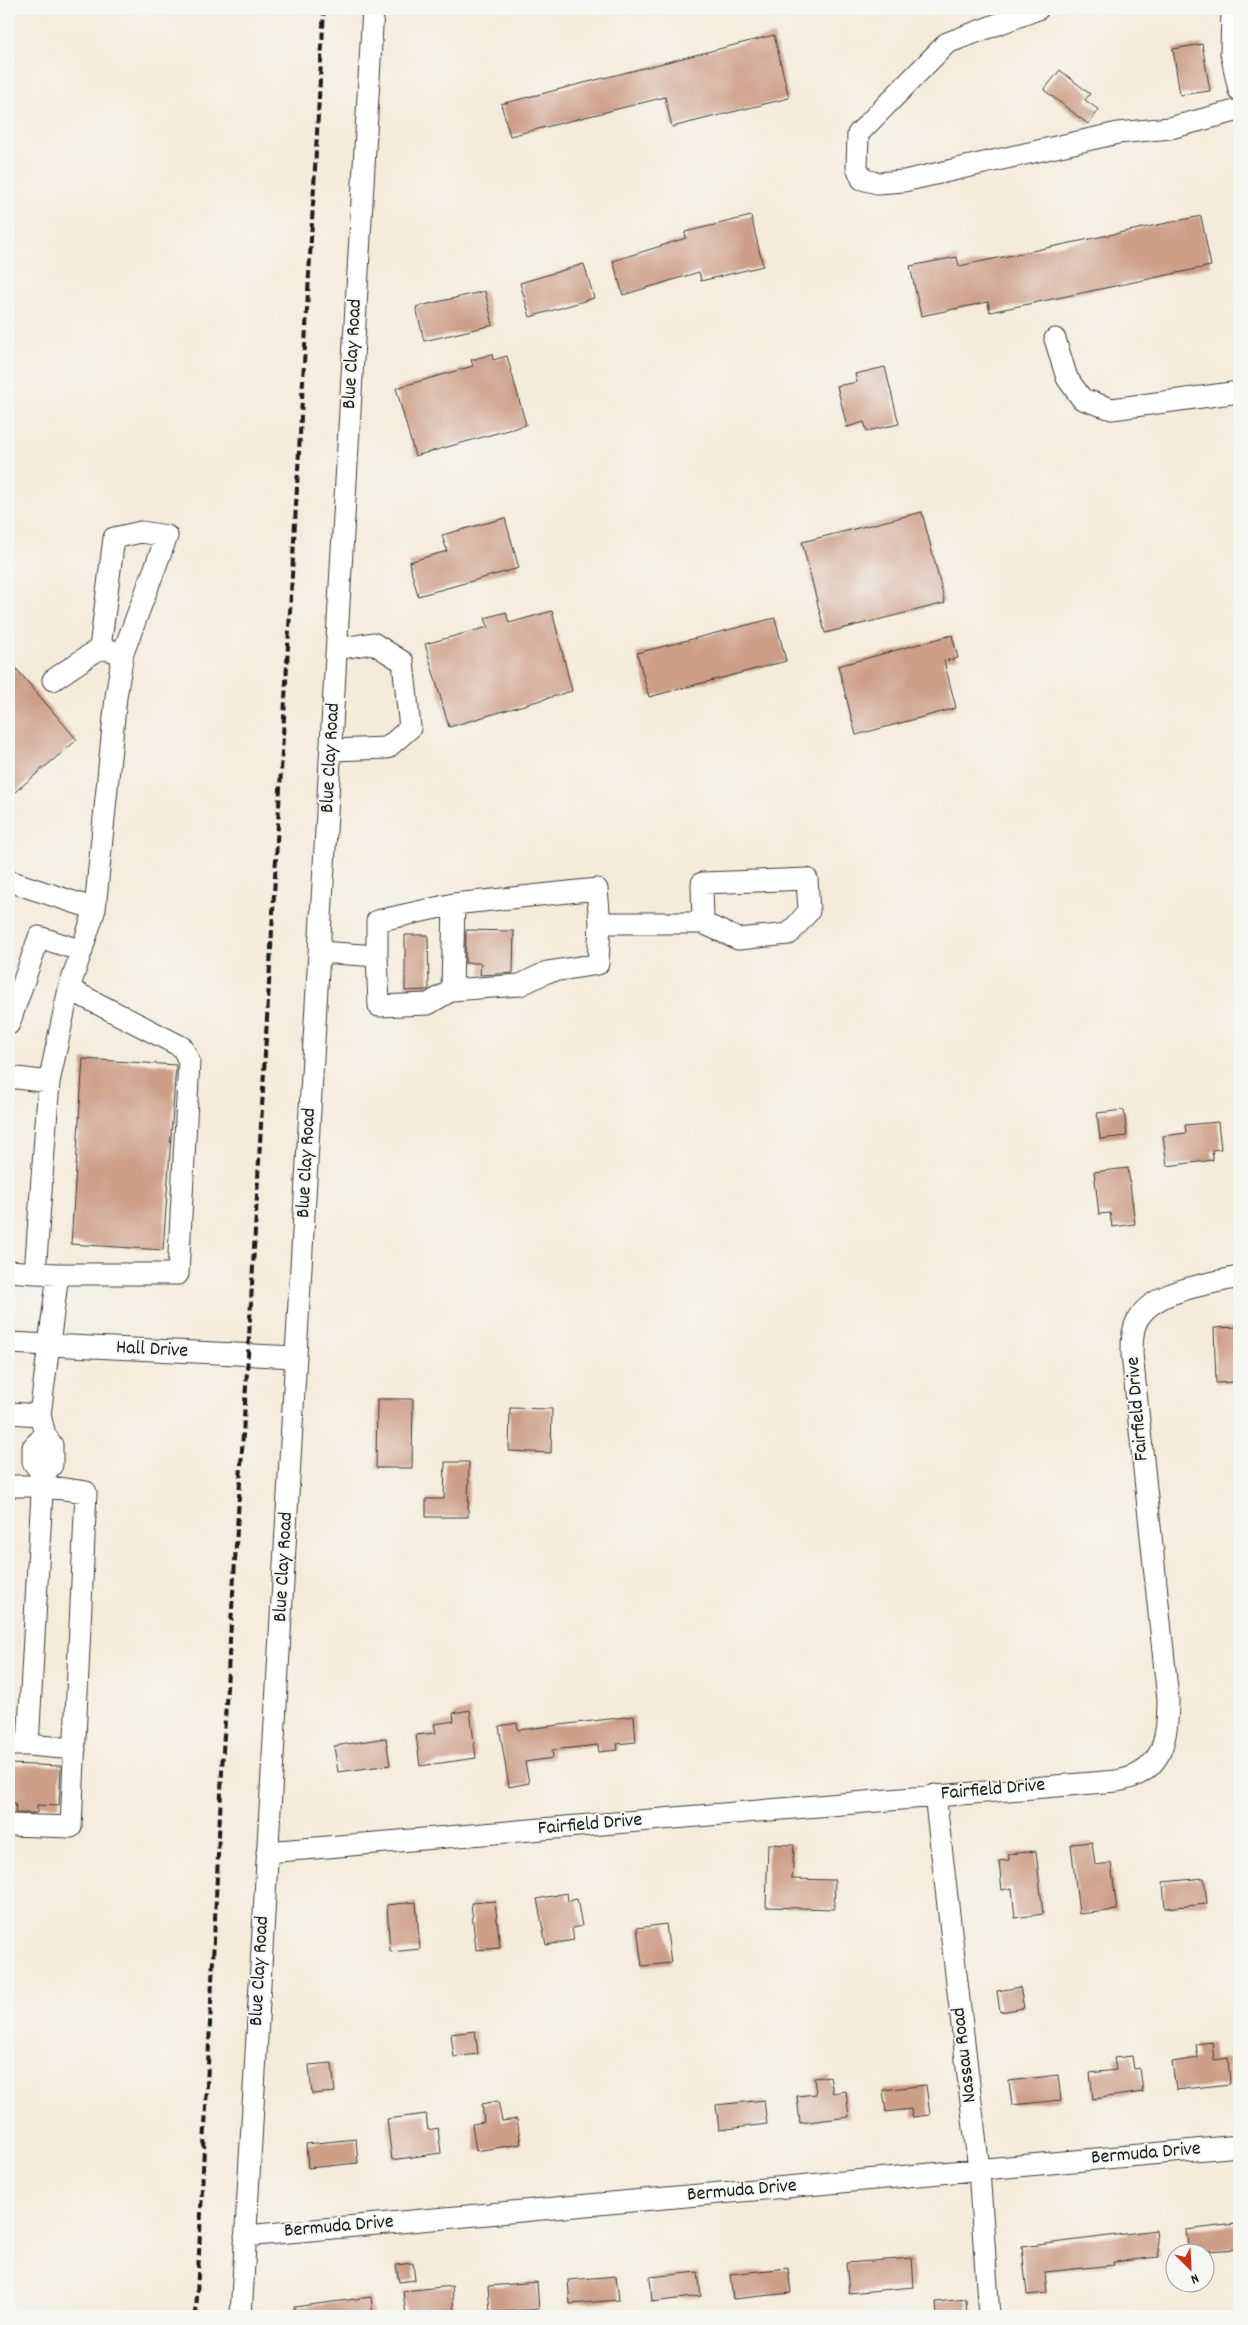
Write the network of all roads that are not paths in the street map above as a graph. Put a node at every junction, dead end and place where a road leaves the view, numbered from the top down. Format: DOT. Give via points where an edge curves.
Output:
graph roads {
  1 [pos="373,9"];
  2 [pos="1038,9"];
  3 [pos="1232,9"];
  4 [pos="1239,90"];
  5 [pos="1239,110"];
  6 [pos="1055,339"];
  7 [pos="1239,392"];
  8 [pos="100,648"];
  9 [pos="337,649"];
  10 [pos="123,653"];
  11 [pos="53,680"];
  12 [pos="332,750"];
  13 [pos="9,880"];
  14 [pos="454,904"];
  15 [pos="95,909"];
  16 [pos="600,923"];
  17 [pos="703,923"];
  18 [pos="82,951"];
  19 [pos="320,952"];
  20 [pos="377,956"];
  21 [pos="69,989"];
  22 [pos="452,990"];
  23 [pos="9,1024"];
  24 [pos="9,1077"];
  25 [pos="49,1082"];
  26 [pos="9,1271"];
  27 [pos="35,1273"];
  28 [pos="58,1274"];
  29 [pos="1239,1277"];
  30 [pos="9,1343"];
  31 [pos="51,1346"];
  32 [pos="296,1357"];
  33 [pos="9,1413"];
  34 [pos="43,1425"];
  35 [pos="42,1481"];
  36 [pos="9,1486"];
  37 [pos="18,1745"];
  38 [pos="74,1749"];
  39 [pos="935,1795"];
  40 [pos="9,1826"];
  41 [pos="267,1852"];
  42 [pos="1239,2146"];
  43 [pos="979,2170"];
  44 [pos="245,2236"];
  45 [pos="241,2316"];
  46 [pos="989,2316"];
  1 -- 9 [label="street, Blue Clay Road"];
  2 -- 5 [label="street" via="946,43 858,134 857,167 862,179 877,183 904,181 1118,133 1170,128"];
  3 -- 4 [label="street" via="1231,53"];
  6 -- 7 [label="street" via="1067,378 1082,399 1112,409"];
  8 -- 10 [label="street"];
  8 -- 10 [label="street" via="114,538 141,532 168,536"];
  8 -- 11 [label="street"];
  9 -- 12 [label="street, Blue Clay Road"];
  9 -- 12 [label="street" via="373,643 403,662 410,728 387,748"];
  10 -- 15 [label="street"];
  12 -- 19 [label="street, Blue Clay Road"];
  13 -- 15 [label="street"];
  14 -- 16 [label="street" via="597,889"];
  14 -- 20 [label="street" via="377,921"];
  14 -- 22 [label="street"];
  15 -- 18 [label="street"];
  16 -- 17 [label="street"];
  16 -- 22 [label="street" via="598,964 547,972 520,985"];
  17 -- 17 [label="street" via="738,939 789,934 809,911 807,880 702,884"];
  18 -- 21 [label="street"];
  18 -- 23 [label="street" via="39,936"];
  19 -- 20 [label="street"];
  19 -- 32 [label="street, Blue Clay Road"];
  20 -- 22 [label="street" via="379,1006 428,1004"];
  21 -- 25 [label="street"];
  21 -- 28 [label="street" via="182,1048 189,1061 178,1274"];
  24 -- 25 [label="street"];
  25 -- 27 [label="street"];
  26 -- 27 [label="street"];
  27 -- 28 [label="street"];
  28 -- 31 [label="street"];
  29 -- 39 [label="street, Fairfield Drive" via="1161,1298 1139,1317 1132,1339 1168,1699 1168,1728 1160,1754 1140,1774 1126,1780"];
  30 -- 31 [label="street, Hall Drive"];
  31 -- 32 [label="street, Hall Drive"];
  31 -- 34 [label="street"];
  32 -- 41 [label="street, Blue Clay Road"];
  33 -- 34 [label="street"];
  34 -- 35 [label="street" via="33,1447 33,1462"];
  35 -- 36 [label="street"];
  35 -- 37 [label="street"];
  35 -- 38 [label="street" via="86,1492"];
  37 -- 38 [label="street"];
  38 -- 40 [label="street" via="71,1827"];
  39 -- 41 [label="street, Fairfield Drive"];
  39 -- 43 [label="street, Nassau Road"];
  41 -- 44 [label="street, Blue Clay Road"];
  42 -- 43 [label="street, Bermuda Drive"];
  43 -- 44 [label="street, Bermuda Drive"];
  43 -- 46 [label="street, Nassau Road"];
  44 -- 45 [label="street, Blue Clay Road"];
}
